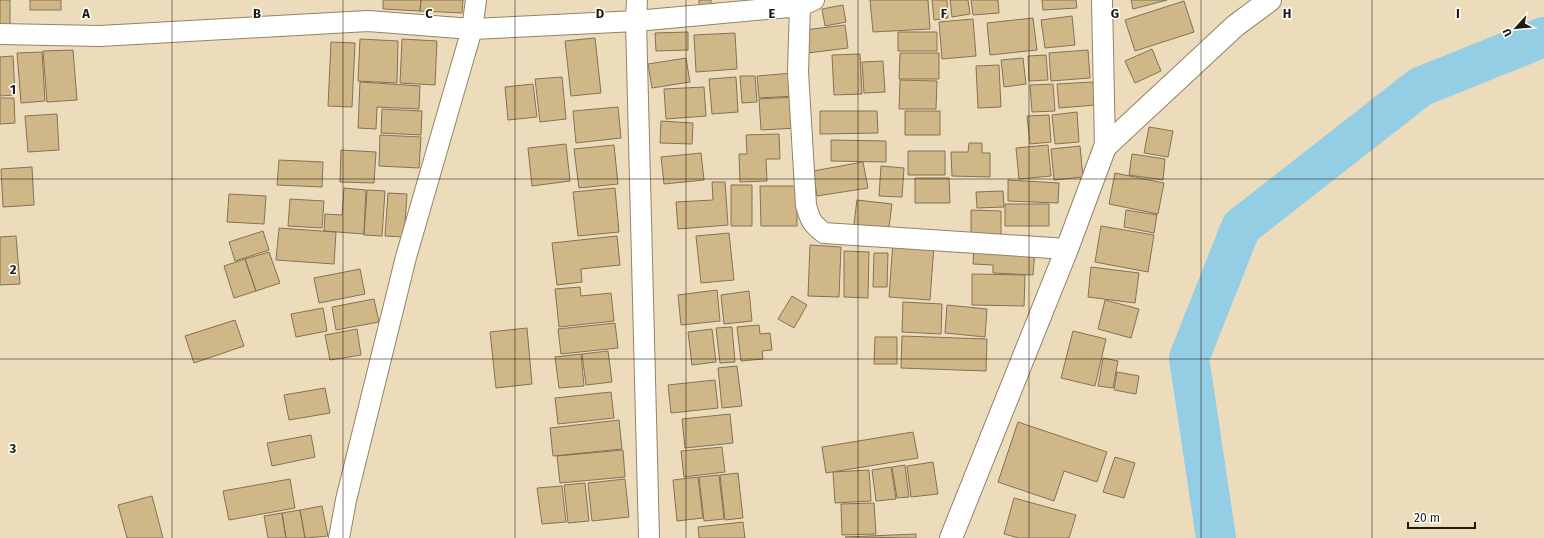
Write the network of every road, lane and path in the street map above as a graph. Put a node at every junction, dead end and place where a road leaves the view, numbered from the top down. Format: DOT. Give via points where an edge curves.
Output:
graph roads {
  1 [pos="476,0"];
  2 [pos="637,0"];
  3 [pos="1102,0"];
  4 [pos="1270,0"];
  5 [pos="807,3"];
  6 [pos="636,21"];
  7 [pos="472,29"];
  8 [pos="0,34"];
  9 [pos="1106,147"];
  10 [pos="1067,249"];
  11 [pos="339,538"];
  12 [pos="649,538"];
  13 [pos="950,538"];
  1 -- 7 [label="street"];
  2 -- 6 [label="street"];
  3 -- 9 [label="street"];
  4 -- 9 [label="street" via="1234,26"];
  5 -- 6 [label="street"];
  5 -- 10 [label="street" via="798,72 806,205 810,220 824,234"];
  6 -- 7 [label="street"];
  6 -- 12 [label="street"];
  7 -- 8 [label="street" via="368,21 100,36"];
  7 -- 11 [label="street" via="406,258 346,500"];
  9 -- 10 [label="street"];
  10 -- 13 [label="street"];
}
